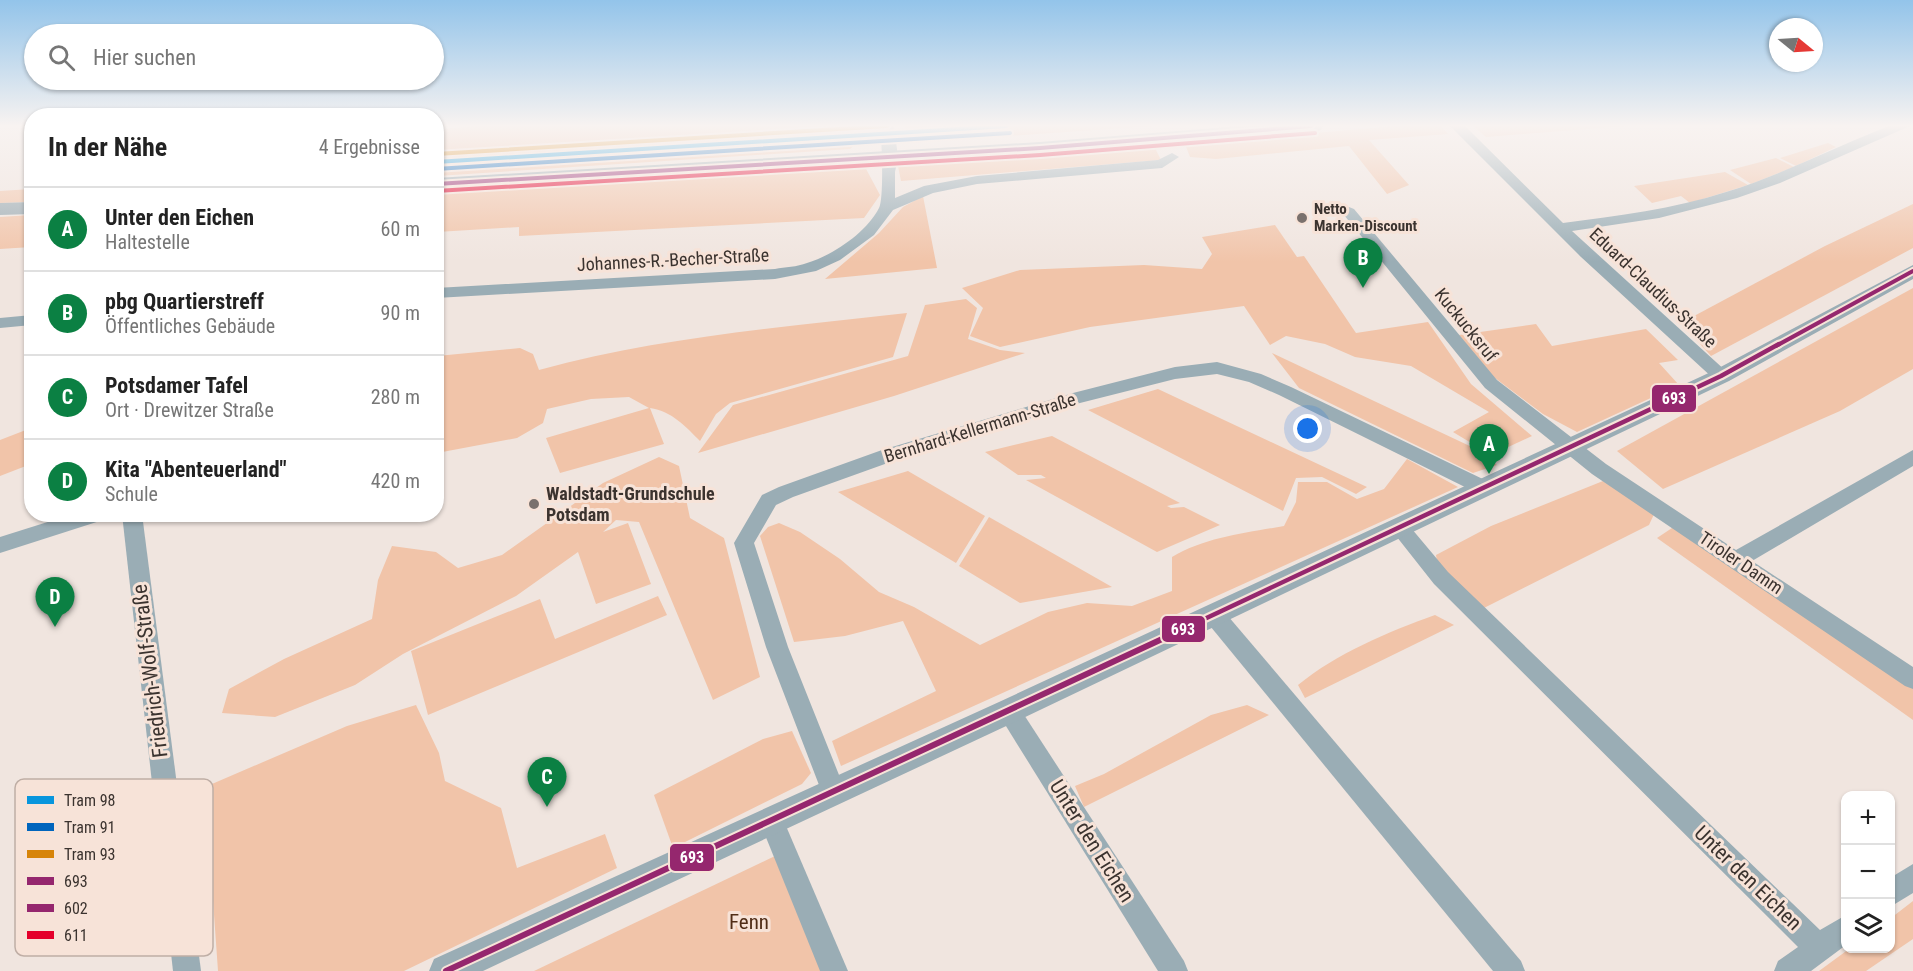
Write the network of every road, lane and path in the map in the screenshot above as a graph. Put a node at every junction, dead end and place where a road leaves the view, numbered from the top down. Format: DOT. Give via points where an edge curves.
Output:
graph roads {
  1 [pos="650,171"];
  2 [pos="888,171"];
  3 [pos="1081,171"];
  4 [pos="1503,171"];
  5 [pos="1793,171"];
  6 [pos="444,184"];
  7 [pos="888,207"];
  8 [pos="24,208"];
  9 [pos="0,209"];
  10 [pos="1349,212"];
  11 [pos="1560,228"];
  12 [pos="1913,271"];
  13 [pos="444,293"];
  14 [pos="24,321"];
  15 [pos="0,323"];
  16 [pos="1721,376"];
  17 [pos="1570,446"];
  18 [pos="1913,457"];
  19 [pos="1482,487"];
  20 [pos="73,522"];
  21 [pos="133,522"];
  22 [pos="1399,527"];
  23 [pos="0,545"];
  24 [pos="1736,560"];
  25 [pos="1214,615"];
  26 [pos="1913,679"];
  27 [pos="1009,711"];
  28 [pos="164,779"];
  29 [pos="833,790"];
  30 [pos="771,820"];
  31 [pos="1913,877"];
  32 [pos="1895,890"];
  33 [pos="1841,931"];
  34 [pos="1819,948"];
  35 [pos="185,956"];
  36 [pos="187,971"];
  37 [pos="446,971"];
  38 [pos="834,971"];
  39 [pos="1174,971"];
  40 [pos="1511,971"];
  41 [pos="1788,971"];
  1 -- 6 [label="main road"];
  2 -- 7 [label="street"];
  3 -- 7 [label="street, Johannes-R.-Becher-Straße" via="929,189"];
  4 -- 11 [label="street, Eduard-Claudius-Straße"];
  5 -- 11 [label="street, Eduard-Claudius-Straße" via="1694,207"];
  7 -- 13 [label="street, Johannes-R.-Becher-Straße" via="869,232 834,257 810,268 775,274"];
  8 -- 9 [label="main road"];
  10 -- 17 [label="street, Kuckucksruf" via="1484,376"];
  11 -- 16 [label="street, Eduard-Claudius-Straße"];
  12 -- 16 [label="street"];
  14 -- 15 [label="street"];
  16 -- 17 [label="street"];
  17 -- 19 [label="street"];
  17 -- 24 [label="street, Tiroler Damm"];
  18 -- 24 [label="street"];
  19 -- 22 [label="street"];
  19 -- 29 [label="street, Bernhard-Kellermann-Straße" via="1255,378 1217,368 1154,378 1018,415 889,455 769,500 744,543 777,647"];
  20 -- 23 [label="street"];
  21 -- 28 [label="street, Friedrich-Wolf-Straße"];
  22 -- 25 [label="street"];
  22 -- 34 [label="street, Unter den Eichen" via="1441,578"];
  24 -- 26 [label="street, Tiroler Damm"];
  25 -- 27 [label="street"];
  25 -- 40 [label="street"];
  27 -- 29 [label="street"];
  27 -- 39 [label="street, Unter den Eichen"];
  29 -- 30 [label="street"];
  30 -- 37 [label="street"];
  30 -- 38 [label="street"];
  31 -- 32 [label="street"];
  33 -- 34 [label="street"];
  34 -- 41 [label="street"];
  35 -- 36 [label="street, Friedrich-Wolf-Straße"];
}
